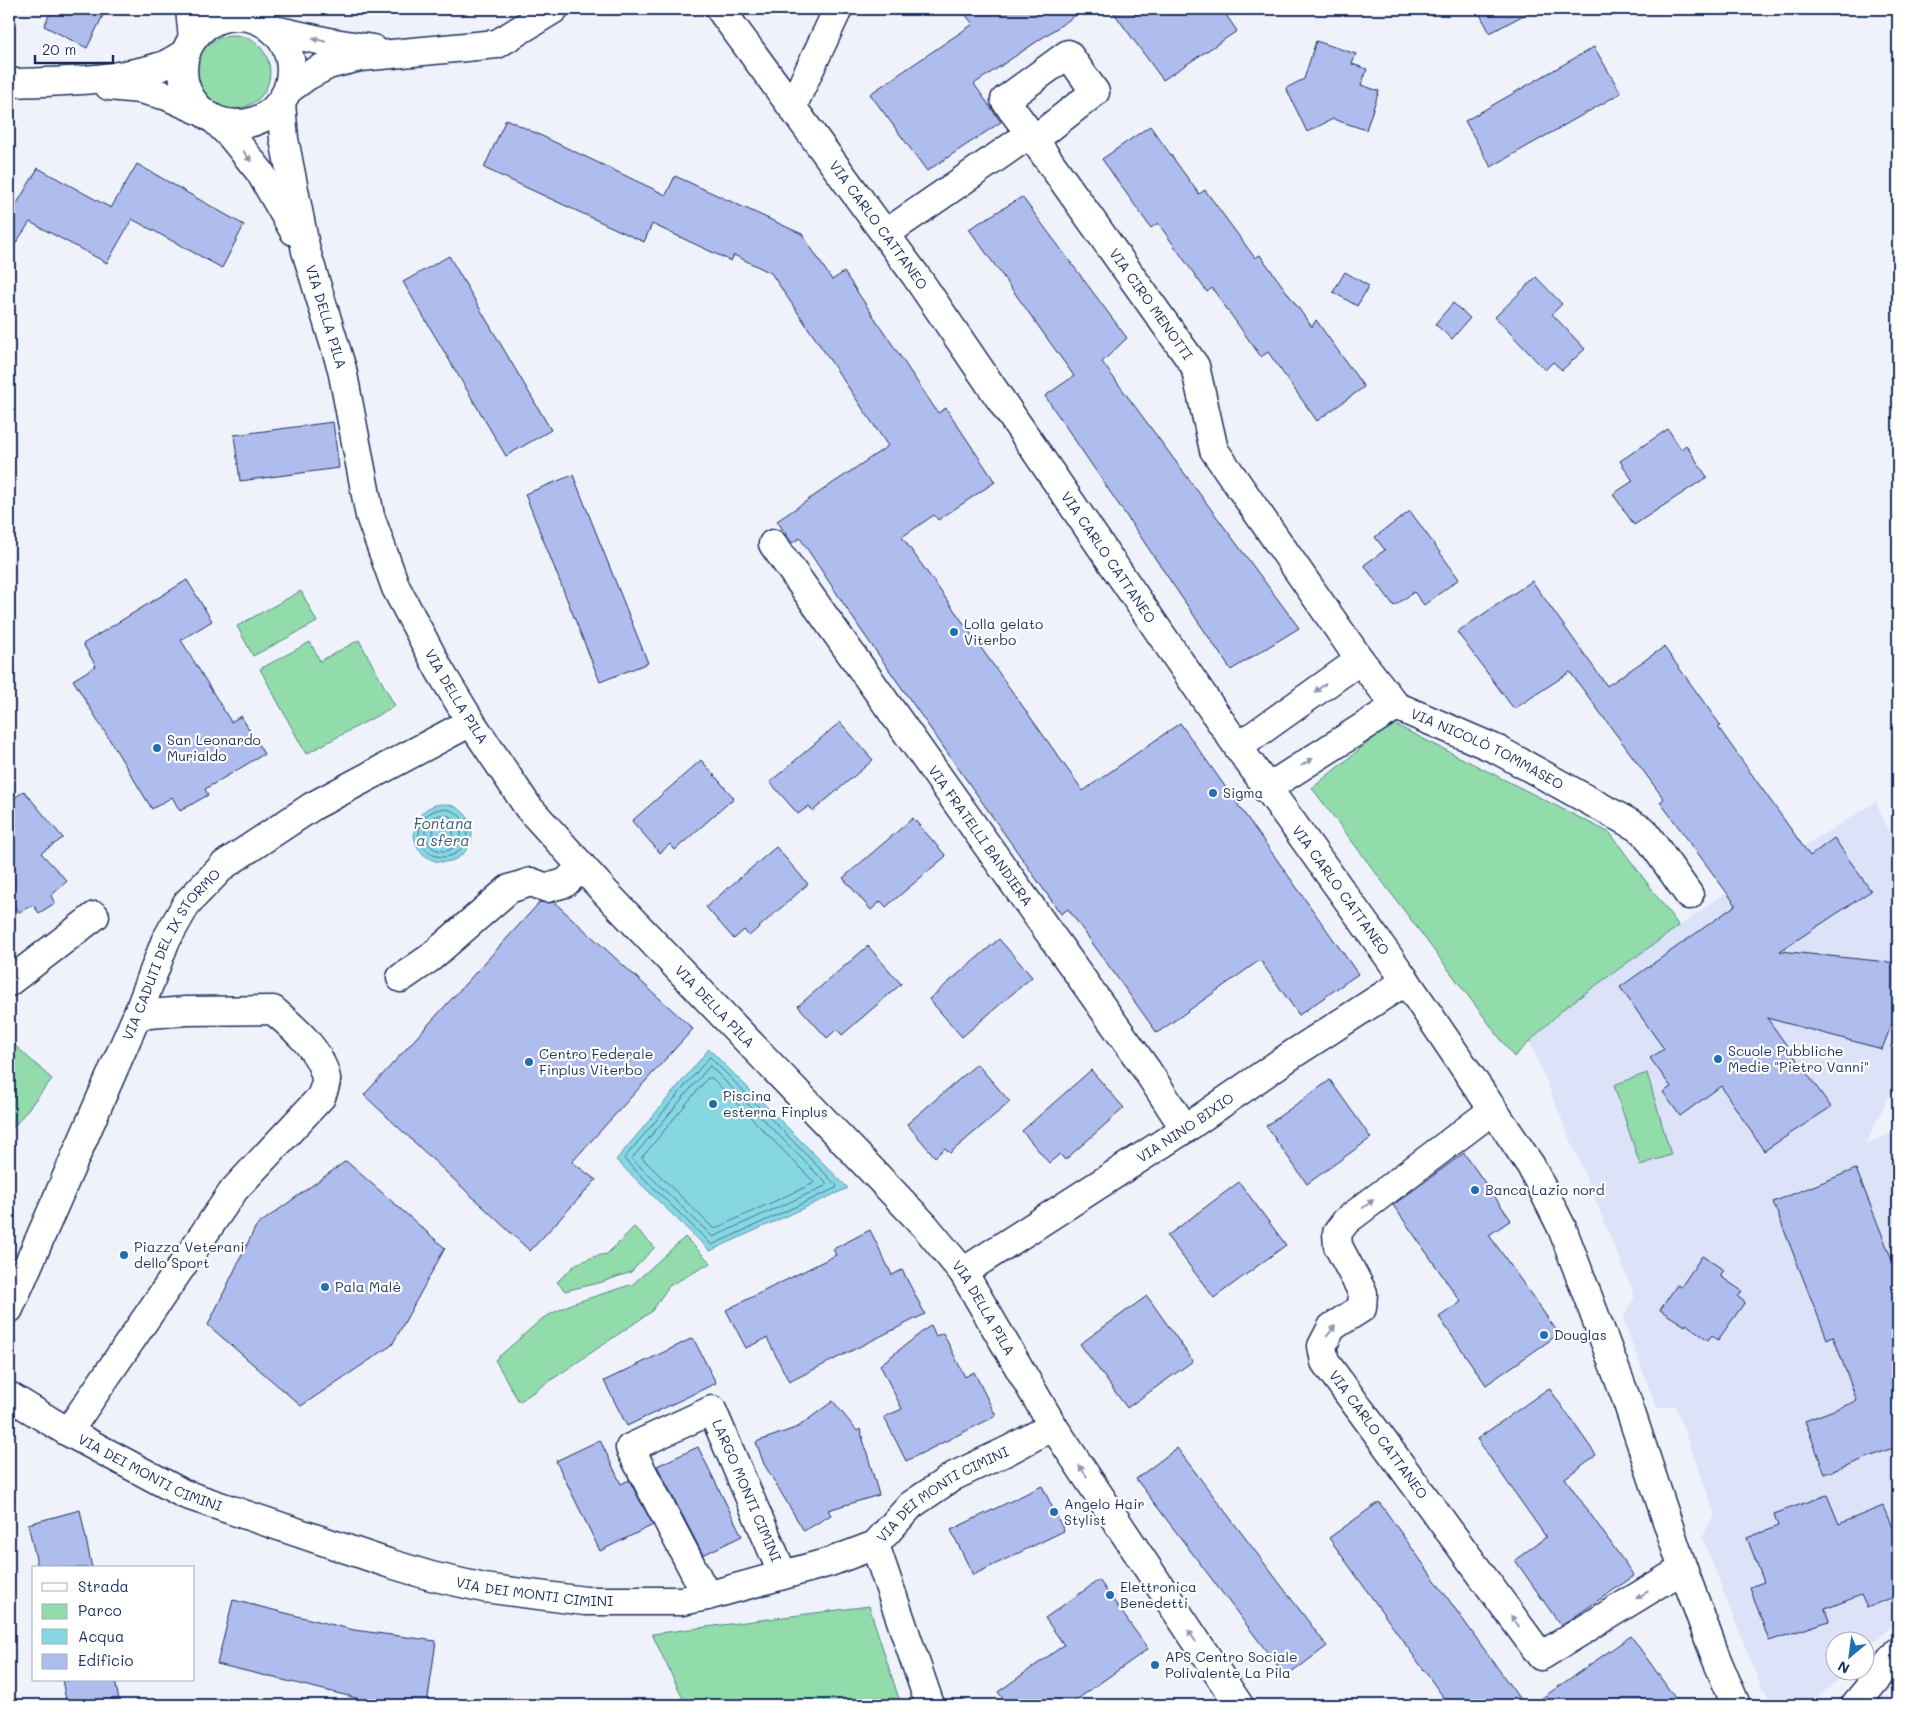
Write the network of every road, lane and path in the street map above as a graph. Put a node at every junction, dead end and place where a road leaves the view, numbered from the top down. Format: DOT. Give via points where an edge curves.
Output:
graph roads {
  1 [pos="190,9"];
  2 [pos="554,9"];
  3 [pos="720,9"];
  4 [pos="838,9"];
  5 [pos="256,19"];
  6 [pos="189,46"];
  7 [pos="402,53"];
  8 [pos="65,82"];
  9 [pos="9,83"];
  10 [pos="284,97"];
  11 [pos="792,107"];
  12 [pos="209,116"];
  13 [pos="885,234"];
  14 [pos="306,251"];
  15 [pos="773,544"];
  16 [pos="1360,660"];
  17 [pos="1396,706"];
  18 [pos="472,722"];
  19 [pos="1238,747"];
  20 [pos="1266,789"];
  21 [pos="582,867"];
  22 [pos="1689,895"];
  23 [pos="95,916"];
  24 [pos="401,978"];
  25 [pos="1406,981"];
  26 [pos="9,982"];
  27 [pos="137,1015"];
  28 [pos="1493,1110"];
  29 [pos="1185,1129"];
  30 [pos="963,1272"];
  31 [pos="9,1309"];
  32 [pos="9,1396"];
  33 [pos="1053,1426"];
  34 [pos="68,1432"];
  35 [pos="875,1545"];
  36 [pos="1683,1569"];
  37 [pos="783,1575"];
  38 [pos="706,1596"];
  39 [pos="1898,1652"];
  40 [pos="1732,1694"];
  41 [pos="1856,1703"];
  42 [pos="930,1705"];
  43 [pos="1239,1705"];
  44 [pos="1749,1705"];
  1 -- 6 [label="street"];
  2 -- 7 [label="street" via="497,44"];
  3 -- 11 [label="street, VIA CARLO CATTANEO"];
  4 -- 11 [label="street"];
  5 -- 6 [label="street" via="221,18 197,33"];
  7 -- 5 [label="street, one-way" via="328,42"];
  5 -- 10 [label="street" via="288,51 291,77"];
  6 -- 8 [label="street" via="164,65"];
  6 -- 12 [label="street" via="183,74 186,88 193,101"];
  7 -- 10 [label="street" via="360,57 328,65 307,76"];
  8 -- 9 [label="street"];
  8 -- 12 [label="street" via="140,89 167,96"];
  10 -- 12 [label="street" via="270,113 244,124 229,124"];
  10 -- 14 [label="street, VIA DELLA PILA" via="284,139"];
  11 -- 13 [label="street, VIA CARLO CATTANEO"];
  12 -- 14 [label="street, VIA DELLA PILA, one-way" via="232,137 260,172"];
  13 -- 16 [label="street, VIA CIRO MENOTTI" via="1032,137 1195,366 1214,450"];
  13 -- 19 [label="street, VIA CARLO CATTANEO"];
  14 -- 18 [label="street, VIA DELLA PILA" via="342,370 370,516 396,588"];
  15 -- 29 [label="street, VIA FRATELLI BANDIERA" via="1146,1068"];
  16 -- 17 [label="street, VIA CIRO MENOTTI"];
  16 -- 19 [label="street, one-way"];
  20 -- 17 [label="street, VIA NICOLÒ TOMMASEO, one-way"];
  17 -- 22 [label="street, VIA NICOLÒ TOMMASEO" via="1498,750 1644,831"];
  18 -- 21 [label="street, VIA DELLA PILA" via="528,807"];
  18 -- 27 [label="street, VIA CADUTI DEL IX STORMO" via="313,806 224,865 187,903 164,942"];
  19 -- 20 [label="street, VIA CARLO CATTANEO"];
  20 -- 25 [label="street, VIA CARLO CATTANEO"];
  21 -- 24 [label="street" via="565,883 547,888 531,882 509,889 430,958"];
  21 -- 30 [label="street, VIA DELLA PILA" via="925,1226"];
  23 -- 26 [label="street"];
  25 -- 28 [label="street, VIA CARLO CATTANEO"];
  25 -- 29 [label="street, VIA NINO BIXIO"];
  27 -- 31 [label="street, VIA CADUTI DEL IX STORMO"];
  27 -- 34 [label="street" via="273,1010 302,1035 320,1061 327,1080 321,1097 234,1190"];
  28 -- 36 [label="street, VIA CARLO CATTANEO" via="1531,1166 1562,1228 1626,1398"];
  36 -- 28 [label="street, VIA CARLO CATTANEO, one-way" via="1541,1656 1325,1362 1322,1346 1332,1327 1362,1308 1363,1293 1338,1246 1337,1233 1346,1220"];
  29 -- 30 [label="street, VIA NINO BIXIO"];
  30 -- 33 [label="street, VIA DELLA PILA"];
  32 -- 34 [label="street, VIA DEI MONTI CIMINI"];
  33 -- 35 [label="street, VIA DEI MONTI CIMINI" via="954,1476 911,1505"];
  43 -- 33 [label="street, VIA DELLA PILA, one-way"];
  34 -- 38 [label="street, VIA DEI MONTI CIMINI" via="184,1494 431,1576 484,1588 585,1601 682,1601"];
  35 -- 37 [label="street, VIA DEI MONTI CIMINI"];
  35 -- 42 [label="street"];
  36 -- 40 [label="street, VIA CARLO CATTANEO"];
  37 -- 38 [label="street, VIA DEI MONTI CIMINI"];
  37 -- 38 [label="street, LARGO MONTI CIMINI" via="712,1410 630,1448"];
  39 -- 41 [label="street"];
  40 -- 44 [label="street"];
}
